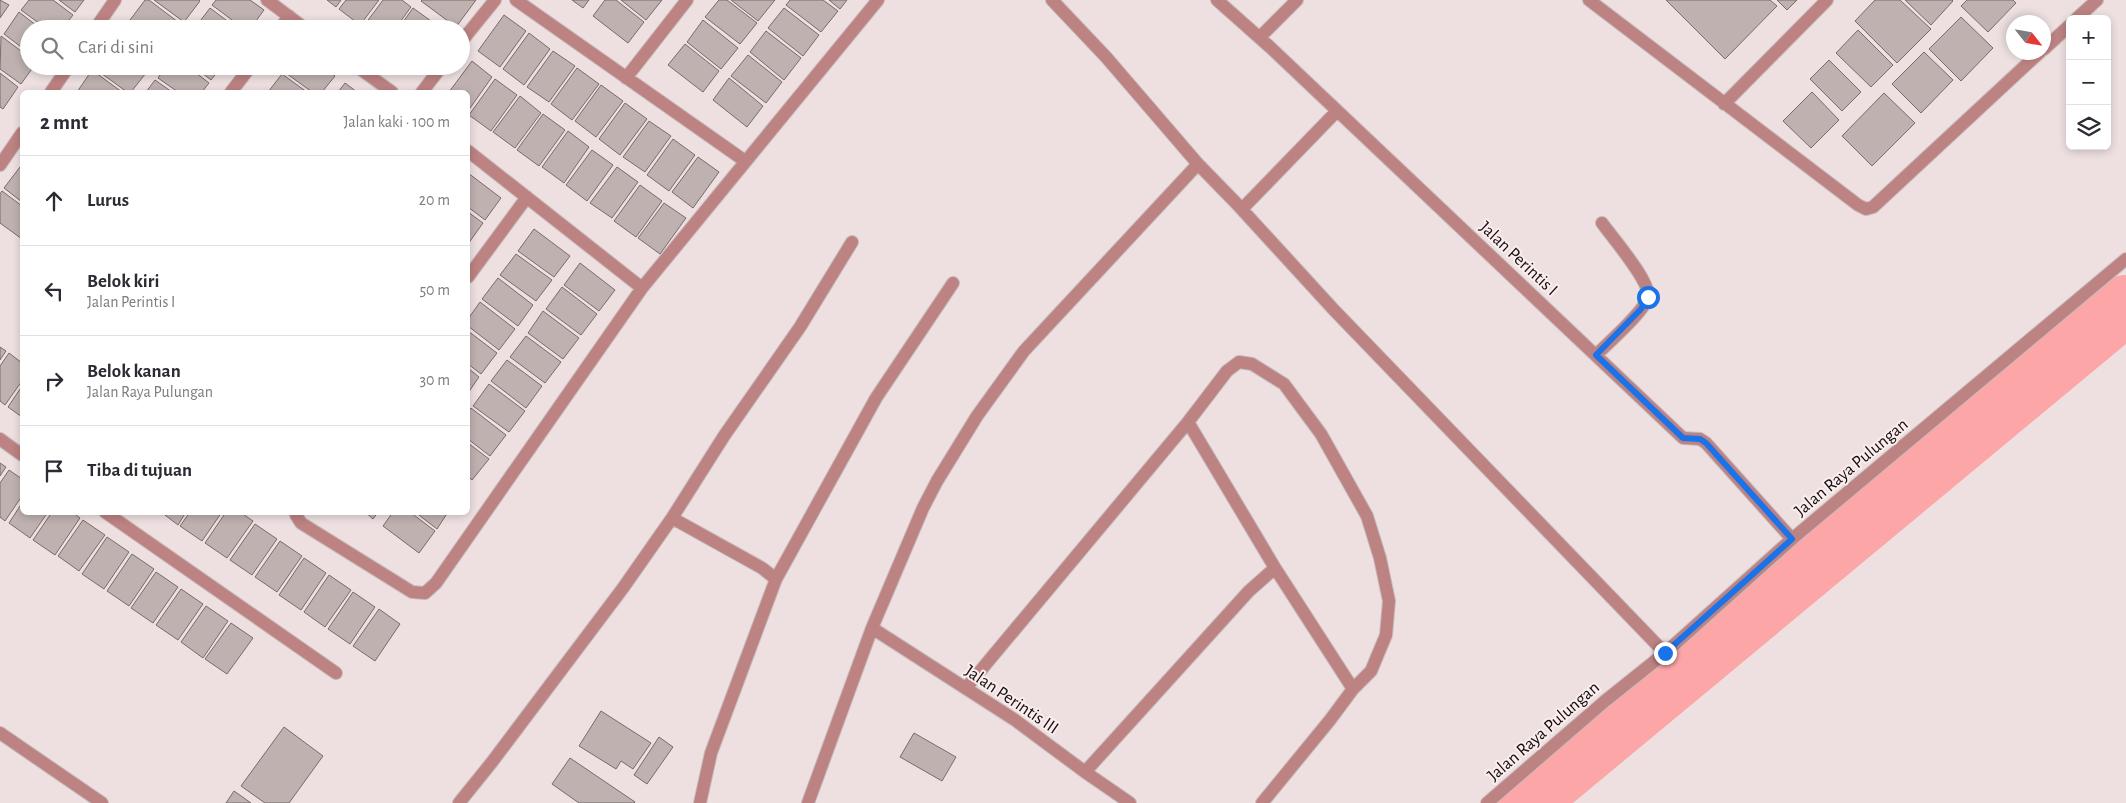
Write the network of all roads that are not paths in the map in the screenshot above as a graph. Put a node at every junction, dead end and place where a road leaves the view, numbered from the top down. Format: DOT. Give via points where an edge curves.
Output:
graph roads {
  1 [pos="115,0"];
  2 [pos="267,0"];
  3 [pos="495,0"];
  4 [pos="516,0"];
  5 [pos="687,0"];
  6 [pos="878,0"];
  7 [pos="1052,0"];
  8 [pos="1217,0"];
  9 [pos="1297,0"];
  10 [pos="1589,0"];
  11 [pos="1827,0"];
  12 [pos="2096,0"];
  13 [pos="2080,15"];
  14 [pos="289,16"];
  15 [pos="101,20"];
  16 [pos="286,20"];
  17 [pos="294,20"];
  18 [pos="2066,29"];
  19 [pos="470,31"];
  20 [pos="1260,37"];
  21 [pos="2051,43"];
  22 [pos="2031,60"];
  23 [pos="62,75"];
  24 [pos="244,75"];
  25 [pos="368,75"];
  26 [pos="435,75"];
  27 [pos="626,78"];
  28 [pos="51,90"];
  29 [pos="233,90"];
  30 [pos="389,90"];
  31 [pos="424,90"];
  32 [pos="1724,104"];
  33 [pos="1337,111"];
  34 [pos="20,136"];
  35 [pos="470,153"];
  36 [pos="745,161"];
  37 [pos="1198,164"];
  38 [pos="0,165"];
  39 [pos="527,197"];
  40 [pos="1242,209"];
  41 [pos="1602,223"];
  42 [pos="852,242"];
  43 [pos="2126,259"];
  44 [pos="470,274"];
  45 [pos="953,283"];
  46 [pos="642,288"];
  47 [pos="1596,355"];
  48 [pos="1188,422"];
  49 [pos="0,439"];
  50 [pos="20,454"];
  51 [pos="109,515"];
  52 [pos="296,515"];
  53 [pos="672,518"];
  54 [pos="1792,539"];
  55 [pos="1275,568"];
  56 [pos="776,579"];
  57 [pos="872,628"];
  58 [pos="1665,653"];
  59 [pos="336,673"];
  60 [pos="966,688"];
  61 [pos="1353,689"];
  62 [pos="0,733"];
  63 [pos="1085,772"];
  64 [pos="102,803"];
  65 [pos="459,803"];
  66 [pos="700,803"];
  67 [pos="808,803"];
  68 [pos="1130,803"];
  69 [pos="1262,803"];
  70 [pos="1487,803"];
  1 -- 15 [label="street"];
  2 -- 14 [label="street"];
  3 -- 19 [label="street"];
  4 -- 27 [label="street"];
  5 -- 27 [label="street"];
  6 -- 36 [label="street"];
  7 -- 37 [label="street"];
  8 -- 20 [label="street, Jalan Perintis I"];
  9 -- 20 [label="street"];
  10 -- 32 [label="street"];
  11 -- 32 [label="street"];
  12 -- 13 [label="street"];
  14 -- 16 [label="street"];
  14 -- 17 [label="street"];
  18 -- 21 [label="street"];
  20 -- 33 [label="street, Jalan Perintis I"];
  22 -- 32 [label="street" via="1873,207 1866,209"];
  23 -- 28 [label="street"];
  24 -- 29 [label="street"];
  25 -- 30 [label="street"];
  26 -- 31 [label="street"];
  27 -- 36 [label="street"];
  33 -- 40 [label="street"];
  33 -- 47 [label="street, Jalan Perintis I"];
  34 -- 38 [label="street"];
  35 -- 39 [label="street"];
  36 -- 46 [label="street"];
  37 -- 40 [label="street"];
  37 -- 57 [label="street" via="1024,351 978,416 923,508"];
  39 -- 44 [label="street"];
  39 -- 46 [label="street"];
  40 -- 58 [label="street" via="1340,317"];
  41 -- 47 [label="street" via="1646,284 1648,297 1641,309"];
  42 -- 53 [label="street" via="800,327"];
  43 -- 54 [label="street, Jalan Raya Pulungan"];
  45 -- 56 [label="street" via="876,398"];
  46 -- 52 [label="street" via="436,583 425,593 412,592 301,523"];
  47 -- 54 [label="street, Jalan Perintis I" via="1683,438 1700,439 1706,443"];
  48 -- 55 [label="street"];
  48 -- 60 [label="street"];
  48 -- 61 [label="street" via="1227,371 1239,362 1252,364 1284,384 1321,434 1367,516 1389,601 1386,636 1371,671"];
  49 -- 50 [label="street"];
  51 -- 59 [label="street"];
  53 -- 56 [label="street"];
  53 -- 65 [label="street" via="617,596"];
  54 -- 58 [label="street, Jalan Raya Pulungan"];
  55 -- 61 [label="street"];
  55 -- 63 [label="street" via="1249,591"];
  56 -- 66 [label="street" via="710,753"];
  57 -- 60 [label="street, Jalan Perintis III"];
  57 -- 67 [label="street"];
  58 -- 70 [label="street, Jalan Raya Pulungan"];
  60 -- 63 [label="street, Jalan Perintis III"];
  61 -- 69 [label="street"];
  62 -- 64 [label="street"];
  63 -- 68 [label="street, Jalan Perintis III"];
}
